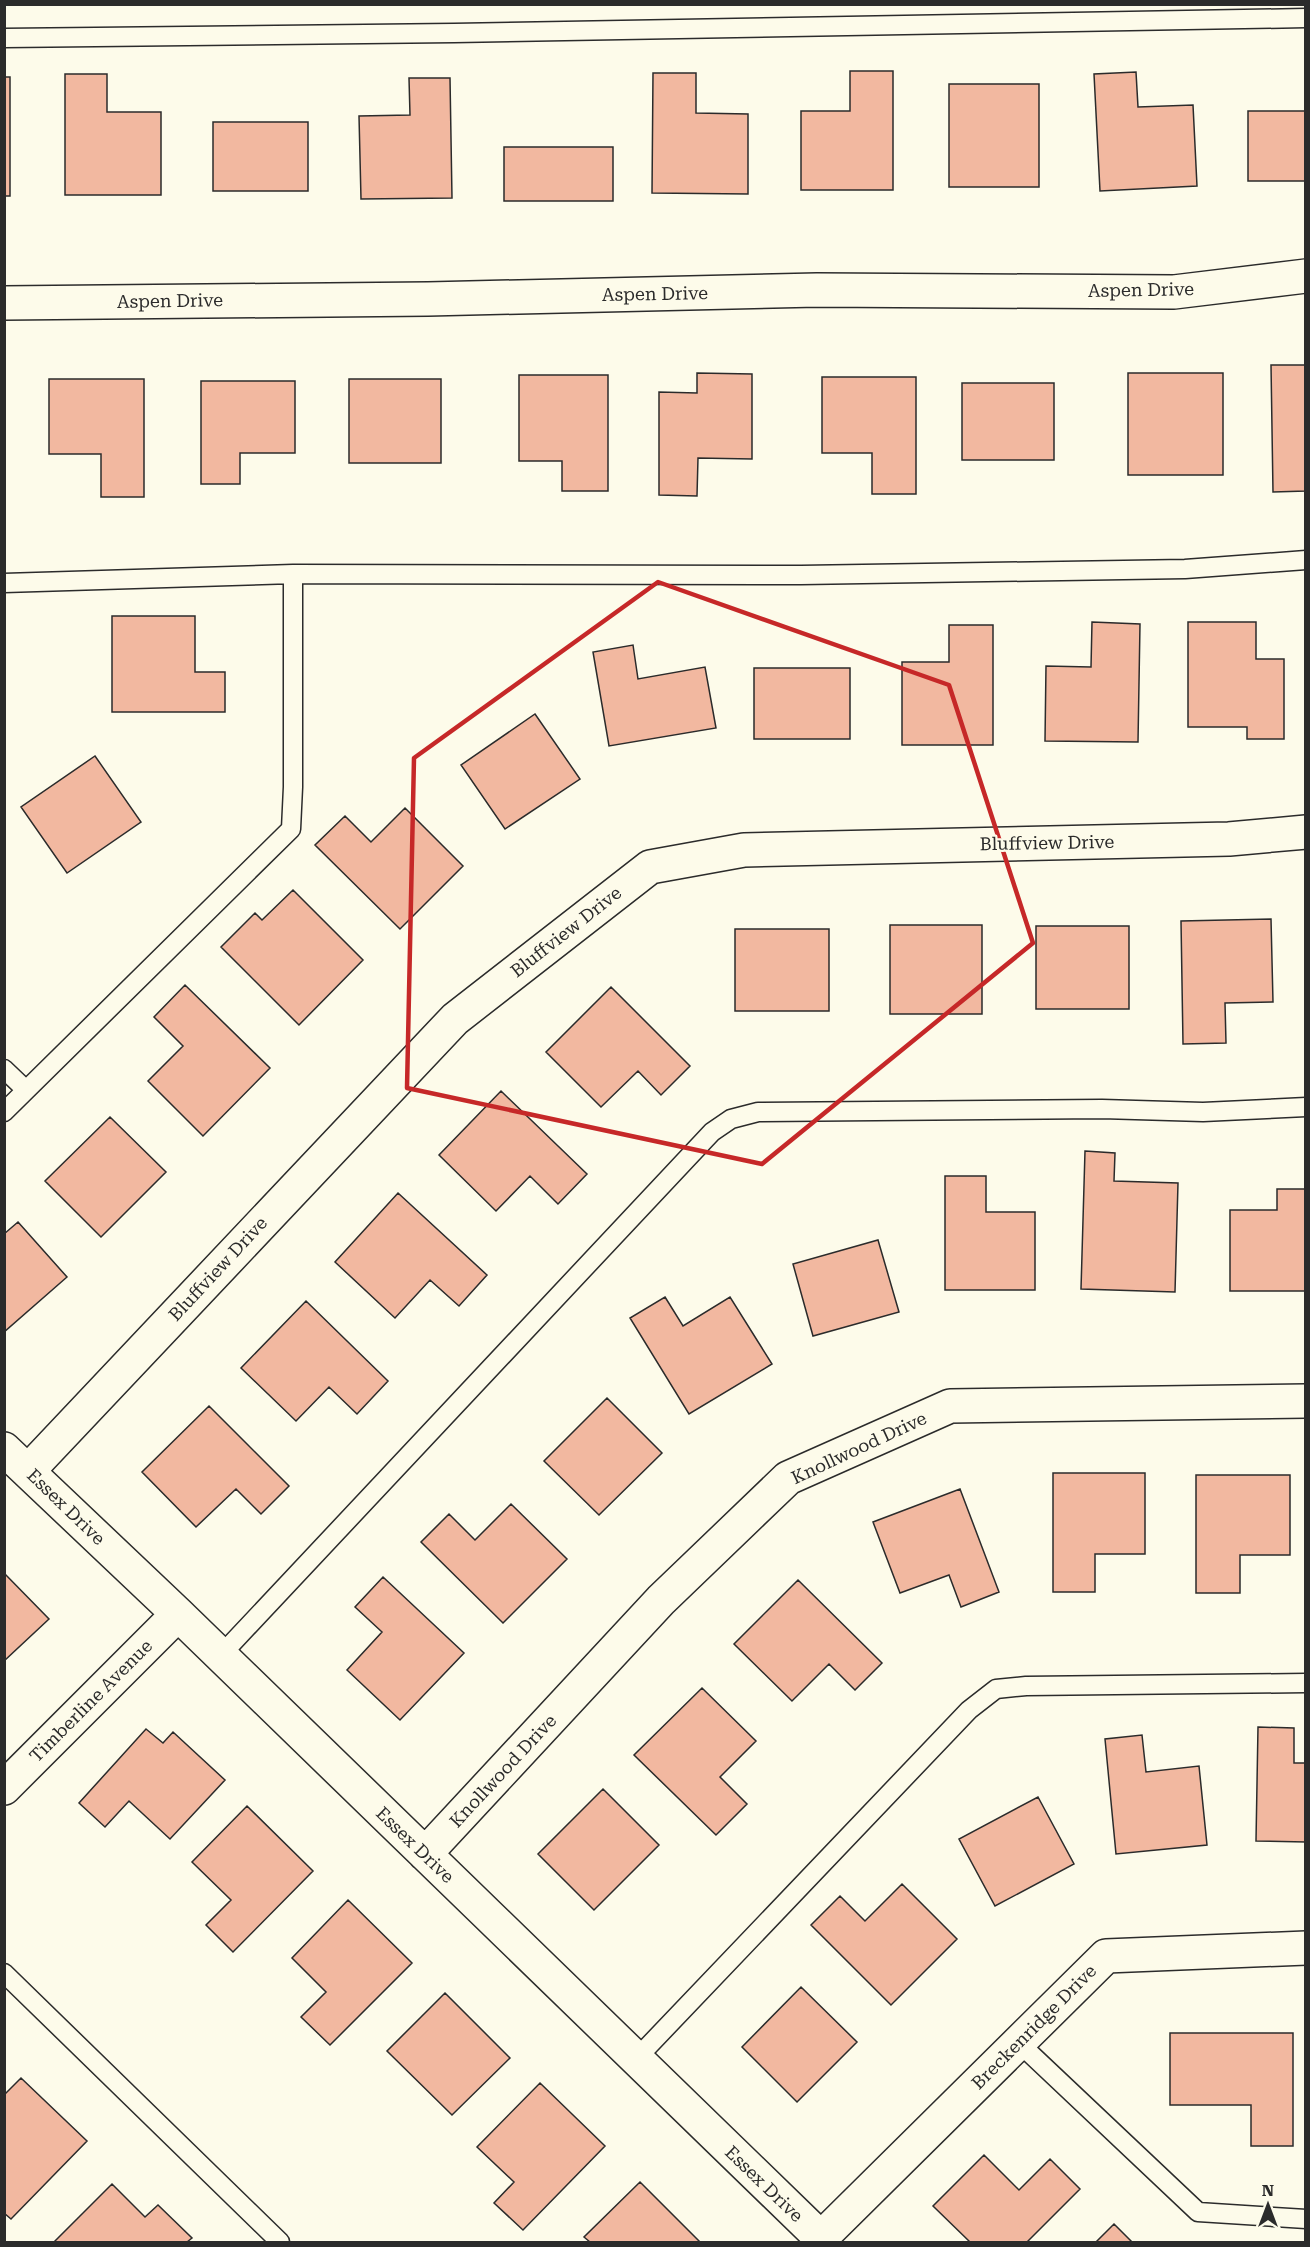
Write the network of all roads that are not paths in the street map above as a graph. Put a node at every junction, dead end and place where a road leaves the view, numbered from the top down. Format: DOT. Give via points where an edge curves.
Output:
graph roads {
  1 [pos="1305,18"];
  2 [pos="4,38"];
  3 [pos="1305,276"];
  4 [pos="4,303"];
  5 [pos="1305,560"];
  6 [pos="293,574"];
  7 [pos="4,583"];
  8 [pos="1305,832"];
  9 [pos="4,1069"];
  10 [pos="26,1090"];
  11 [pos="1305,1107"];
  12 [pos="4,1112"];
  13 [pos="1305,1401"];
  14 [pos="4,1449"];
  15 [pos="28,1471"];
  16 [pos="178,1614"];
  17 [pos="220,1655"];
  18 [pos="1305,1683"];
  19 [pos="4,1788"];
  20 [pos="425,1854"];
  21 [pos="1305,1948"];
  22 [pos="4,1973"];
  23 [pos="1018,2042"];
  24 [pos="636,2060"];
  25 [pos="1305,2219"];
  26 [pos="823,2240"];
  27 [pos="280,2242"];
  1 -- 2 [label="lane"];
  3 -- 4 [label="street, Aspen Drive" via="1174,292 817,290"];
  5 -- 6 [label="lane" via="1185,569 824,575"];
  6 -- 7 [label="lane"];
  6 -- 10 [label="lane" via="291,829"];
  8 -- 15 [label="street, Bluffview Drive" via="1229,839 744,850 650,867 455,1019"];
  9 -- 10 [label="lane"];
  10 -- 12 [label="lane"];
  11 -- 17 [label="lane" via="1203,1112 758,1112 730,1119 712,1132"];
  13 -- 20 [label="street, Knollwood Drive" via="950,1406 788,1478 661,1600"];
  14 -- 15 [label="street, Essex Drive"];
  15 -- 16 [label="street, Essex Drive"];
  16 -- 17 [label="street, Essex Drive"];
  16 -- 19 [label="street, Timberline Avenue"];
  17 -- 20 [label="street, Essex Drive"];
  18 -- 24 [label="lane" via="996,1689 969,1710"];
  20 -- 24 [label="street, Essex Drive"];
  21 -- 23 [label="street, Breckenridge Drive" via="1106,1956"];
  22 -- 27 [label="lane"];
  23 -- 25 [label="lane" via="1198,2212"];
  23 -- 26 [label="street, Breckenridge Drive"];
  24 -- 26 [label="street, Essex Drive"];
}
